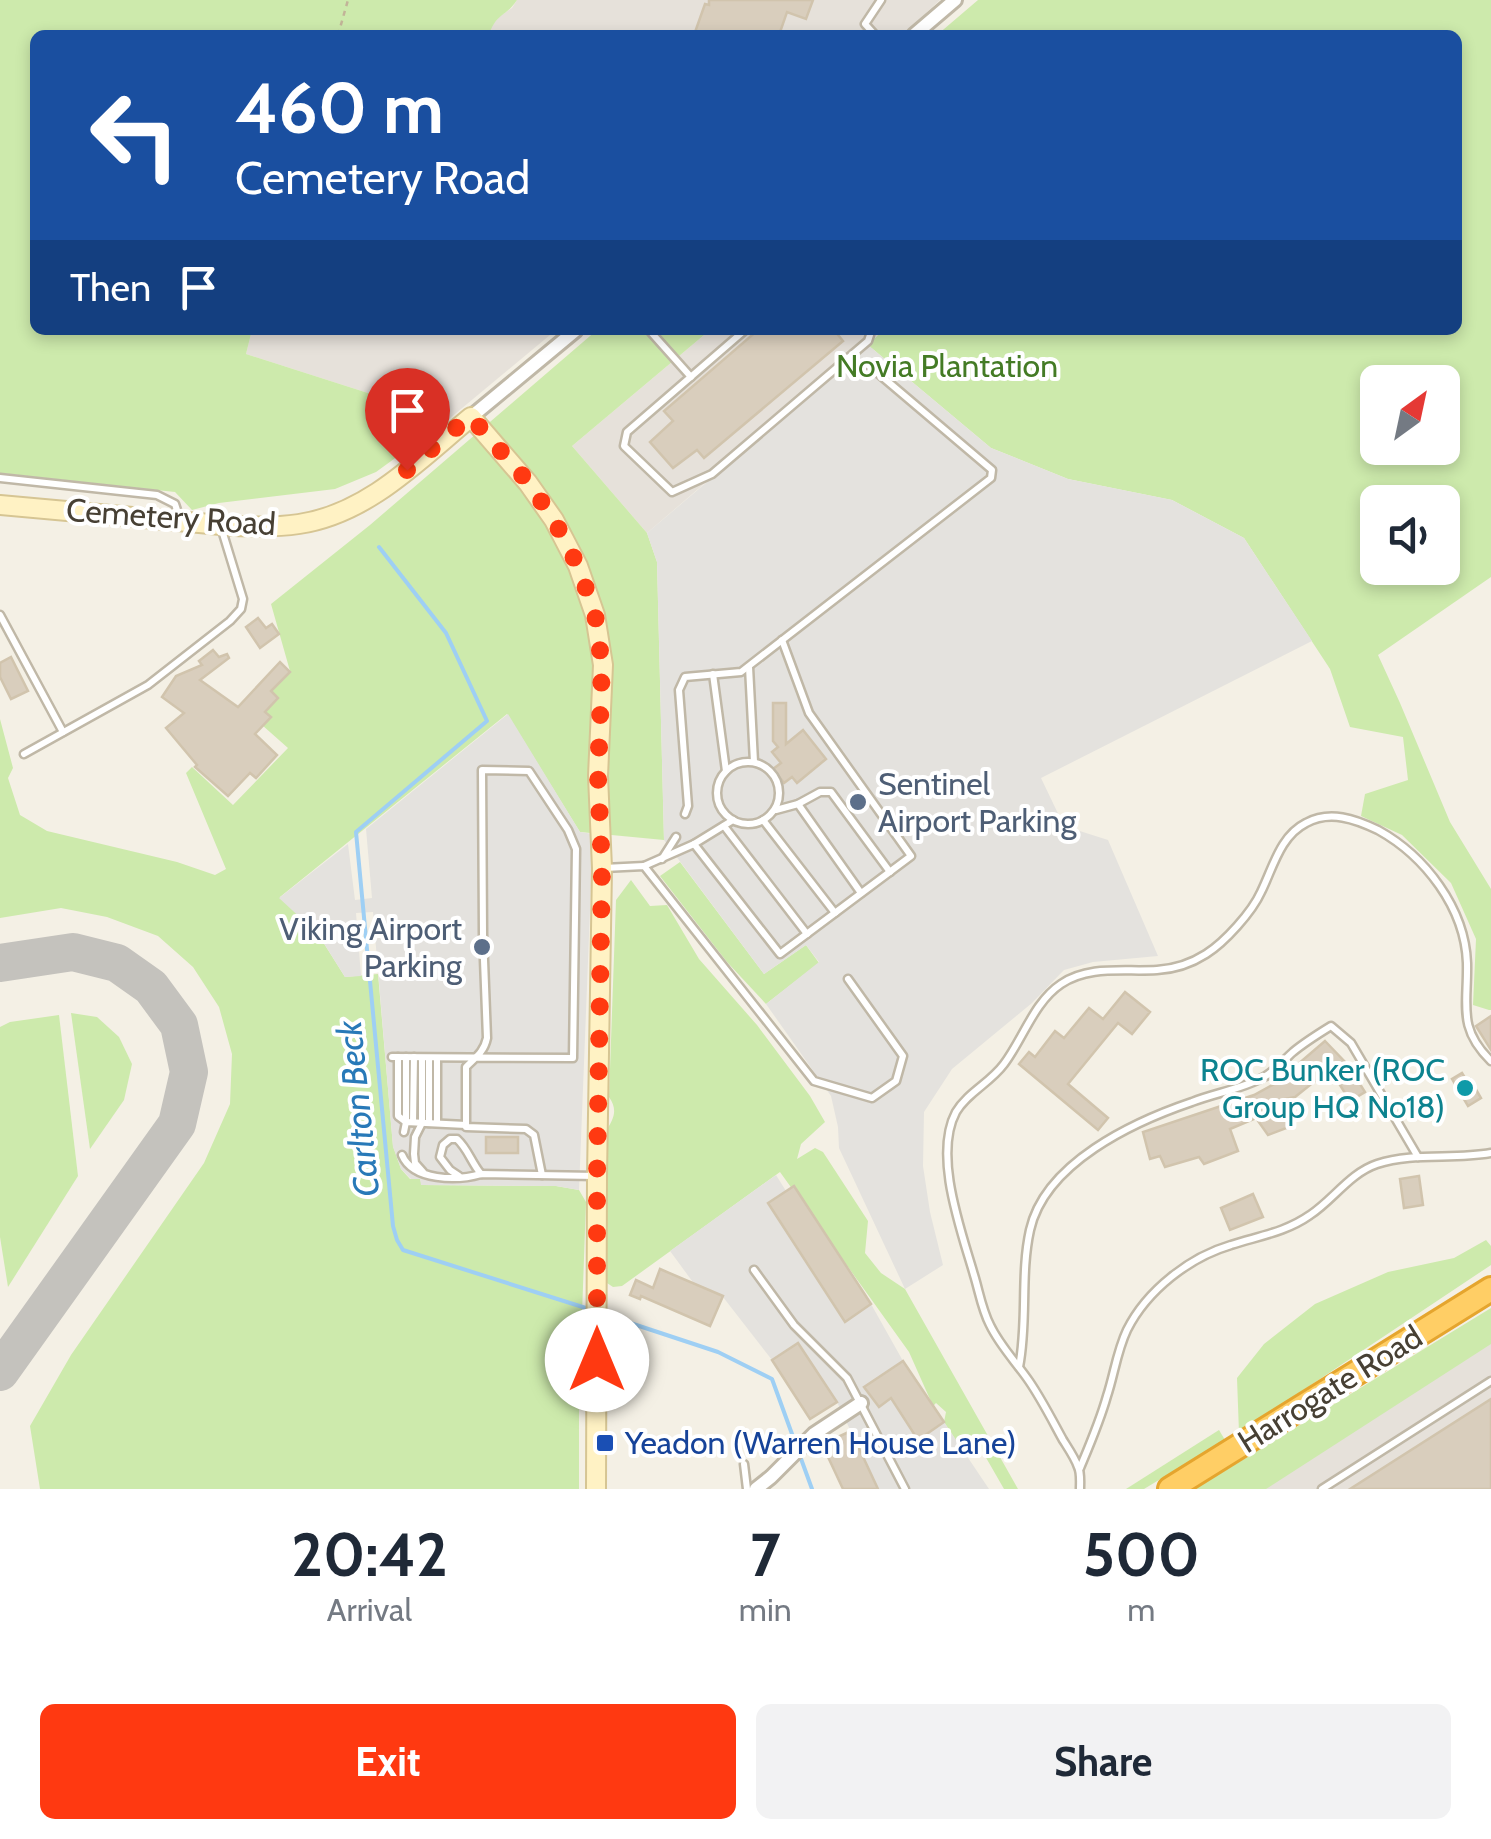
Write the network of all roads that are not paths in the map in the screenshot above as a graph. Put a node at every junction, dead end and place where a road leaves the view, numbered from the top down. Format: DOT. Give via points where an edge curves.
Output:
graph roads {
  1 [pos="881,0"];
  2 [pos="954,0"];
  3 [pos="871,30"];
  4 [pos="920,30"];
  5 [pos="570,335"];
  6 [pos="654,335"];
  7 [pos="739,335"];
  8 [pos="870,335"];
  9 [pos="866,363"];
  10 [pos="692,376"];
  11 [pos="470,416"];
  12 [pos="0,478"];
  13 [pos="0,505"];
  14 [pos="180,522"];
  15 [pos="221,526"];
  16 [pos="1,620"];
  17 [pos="782,640"];
  18 [pos="749,666"];
  19 [pos="713,674"];
  20 [pos="63,732"];
  21 [pos="24,754"];
  22 [pos="754,762"];
  23 [pos="726,771"];
  24 [pos="798,804"];
  25 [pos="774,810"];
  26 [pos="685,814"];
  27 [pos="733,820"];
  28 [pos="763,820"];
  29 [pos="724,826"];
  30 [pos="676,837"];
  31 [pos="694,844"];
  32 [pos="661,860"];
  33 [pos="644,866"];
  34 [pos="602,868"];
  35 [pos="890,872"];
  36 [pos="862,893"];
  37 [pos="835,913"];
  38 [pos="807,934"];
  39 [pos="848,979"];
  40 [pos="414,1058"];
  41 [pos="474,1058"];
  42 [pos="1491,1061"];
  43 [pos="422,1122"];
  44 [pos="466,1126"];
  45 [pos="404,1132"];
  46 [pos="1491,1152"];
  47 [pos="402,1155"];
  48 [pos="1418,1156"];
  49 [pos="424,1173"];
  50 [pos="481,1174"];
  51 [pos="542,1175"];
  52 [pos="460,1176"];
  53 [pos="597,1176"];
  54 [pos="754,1270"];
  55 [pos="1491,1289"];
  56 [pos="1019,1368"];
  57 [pos="1491,1382"];
  58 [pos="861,1402"];
  59 [pos="744,1464"];
  60 [pos="1079,1468"];
  61 [pos="596,1489"];
  62 [pos="747,1489"];
  63 [pos="756,1489"];
  64 [pos="905,1489"];
  65 [pos="1080,1489"];
  66 [pos="1170,1489"];
  67 [pos="1322,1489"];
  1 -- 3 [label="lane" via="866,24"];
  2 -- 4 [label="street"];
  5 -- 11 [label="street, Cemetery Road"];
  6 -- 10 [label="lane"];
  7 -- 10 [label="lane"];
  8 -- 10 [label="lane" via="712,474 672,492 624,440"];
  9 -- 17 [label="lane" via="988,466 991,478"];
  11 -- 15 [label="street, Cemetery Road" via="380,491 343,512 302,524"];
  11 -- 34 [label="street" via="554,520 595,614 602,665"];
  12 -- 14 [label="lane" via="157,495 175,504"];
  13 -- 14 [label="street, Cemetery Road"];
  14 -- 15 [label="street, Cemetery Road"];
  15 -- 20 [label="lane" via="244,599 241,609 148,685"];
  16 -- 20 [label="lane"];
  17 -- 18 [label="lane"];
  17 -- 35 [label="lane" via="809,713 911,856"];
  18 -- 19 [label="lane"];
  18 -- 22 [label="lane"];
  19 -- 23 [label="lane"];
  19 -- 26 [label="lane" via="685,677 679,690"];
  20 -- 21 [label="lane"];
  22 -- 23 [label="lane"];
  22 -- 25 [label="lane" via="777,781"];
  23 -- 27 [label="lane" via="718,800"];
  24 -- 25 [label="lane"];
  24 -- 35 [label="lane" via="831,792"];
  24 -- 36 [label="lane"];
  25 -- 28 [label="lane"];
  27 -- 28 [label="lane"];
  27 -- 29 [label="lane"];
  28 -- 37 [label="lane"];
  29 -- 31 [label="lane"];
  29 -- 38 [label="lane"];
  30 -- 32 [label="lane"];
  31 -- 32 [label="lane"];
  31 -- 38 [label="lane" via="780,954"];
  32 -- 33 [label="lane"];
  33 -- 34 [label="lane"];
  33 -- 39 [label="lane" via="814,1081 872,1098 896,1081 903,1056"];
  34 -- 53 [label="street"];
  35 -- 36 [label="lane"];
  36 -- 37 [label="lane"];
  37 -- 38 [label="lane"];
  40 -- 41 [label="lane"];
  40 -- 43 [label="lane"];
  40 -- 43 [label="lane"];
  40 -- 43 [label="lane" via="398,1116"];
  41 -- 41 [label="lane" via="574,1058 576,850 529,772 482,770 488,1038"];
  41 -- 44 [label="lane" via="466,1067"];
  42 -- 56 [label="lane" via="1467,1022 1463,934 1428,870 1391,837 1358,820 1331,816 1306,823 1286,839 1248,913 1213,949 1160,970 1087,972 1061,984 1004,1064 956,1112 947,1157 957,1216 989,1324"];
  43 -- 44 [label="lane"];
  43 -- 45 [label="lane"];
  43 -- 49 [label="lane" via="414,1154"];
  44 -- 51 [label="lane" via="526,1129 534,1135"];
  46 -- 48 [label="lane"];
  47 -- 49 [label="lane"];
  48 -- 56 [label="lane" via="1351,1043 1331,1026 1266,1076 1120,1130 1090,1150 1040,1204 1027,1258"];
  48 -- 60 [label="lane" via="1373,1165 1311,1215 1199,1256 1177,1272 1128,1328"];
  49 -- 52 [label="lane"];
  50 -- 51 [label="lane"];
  50 -- 52 [label="lane"];
  50 -- 52 [label="lane" via="465,1146 450,1138 440,1157"];
  51 -- 53 [label="lane"];
  53 -- 61 [label="street"];
  54 -- 58 [label="lane"];
  55 -- 66 [label="highway, Harrogate Road"];
  56 -- 60 [label="lane"];
  57 -- 67 [label="lane"];
  58 -- 63 [label="street" via="814,1434"];
  58 -- 64 [label="lane"];
  59 -- 62 [label="lane"];
  60 -- 65 [label="lane"];
}
